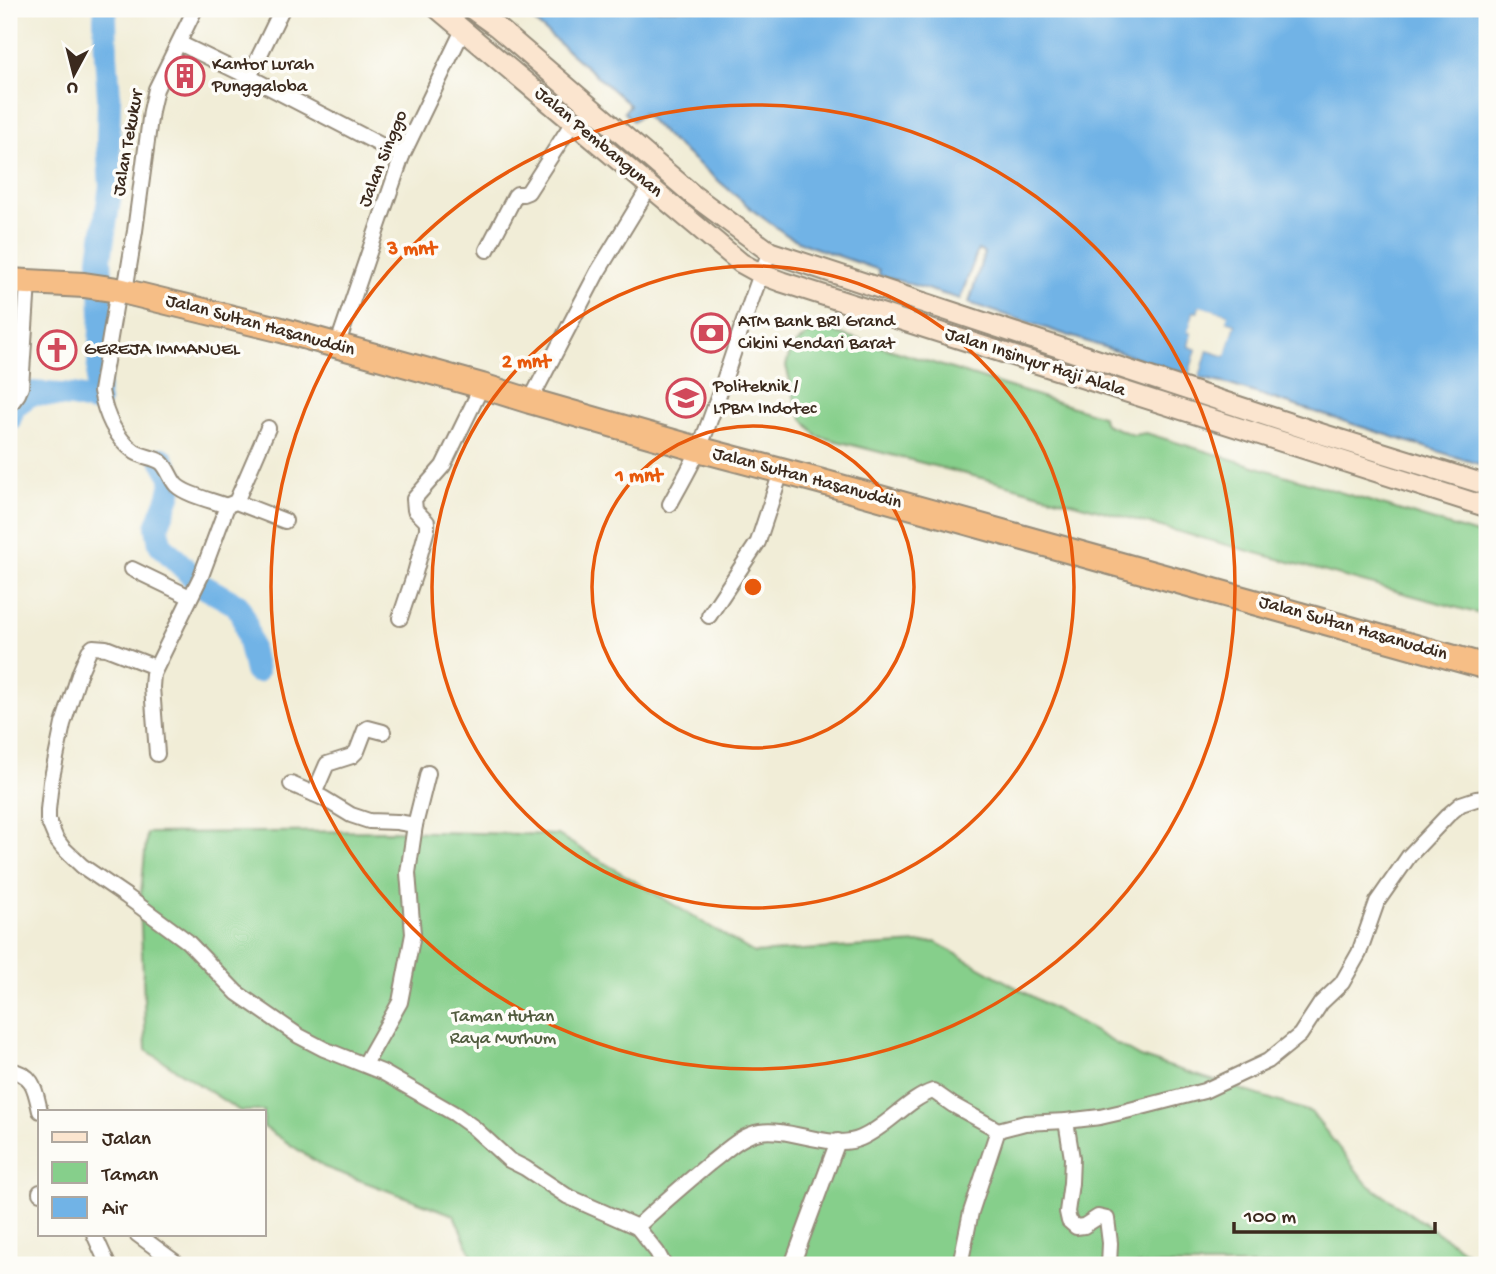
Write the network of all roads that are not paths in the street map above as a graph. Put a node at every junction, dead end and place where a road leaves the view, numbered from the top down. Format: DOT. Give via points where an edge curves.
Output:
graph roads {
  1 [pos="195,9"];
  2 [pos="282,9"];
  3 [pos="438,9"];
  4 [pos="472,9"];
  5 [pos="463,30"];
  6 [pos="178,43"];
  7 [pos="249,77"];
  8 [pos="573,122"];
  9 [pos="402,156"];
  10 [pos="650,186"];
  11 [pos="487,250"];
  12 [pos="770,252"];
  13 [pos="761,274"];
  14 [pos="18,282"];
  15 [pos="118,290"];
  16 [pos="337,346"];
  17 [pos="1090,358"];
  18 [pos="1083,379"];
  19 [pos="482,386"];
  20 [pos="530,401"];
  21 [pos="9,406"];
  22 [pos="268,428"];
  23 [pos="698,449"];
  24 [pos="781,472"];
  25 [pos="1487,485"];
  26 [pos="232,504"];
  27 [pos="670,504"];
  28 [pos="1487,507"];
  29 [pos="285,521"];
  30 [pos="132,569"];
  31 [pos="196,586"];
  32 [pos="709,616"];
  33 [pos="400,618"];
  34 [pos="155,667"];
  35 [pos="1487,667"];
  36 [pos="383,732"];
  37 [pos="157,754"];
  38 [pos="428,773"];
  39 [pos="291,784"];
  40 [pos="314,794"];
  41 [pos="1487,798"];
  42 [pos="415,825"];
  43 [pos="365,1064"];
  44 [pos="9,1070"];
  45 [pos="40,1110"];
  46 [pos="1066,1121"];
  47 [pos="998,1130"];
  48 [pos="838,1141"];
  49 [pos="637,1227"];
  50 [pos="95,1236"];
  51 [pos="140,1236"];
  52 [pos="108,1265"];
  53 [pos="179,1265"];
  54 [pos="664,1265"];
  55 [pos="792,1265"];
  56 [pos="960,1265"];
  57 [pos="1109,1265"];
  1 -- 6 [label="street, Jalan Tekukur"];
  2 -- 7 [label="street"];
  3 -- 5 [label="main road, Jalan Pembangunan"];
  4 -- 12 [label="main road, Jalan Pembangunan" via="693,195"];
  5 -- 8 [label="main road, Jalan Pembangunan"];
  5 -- 9 [label="street, Jalan Singgo"];
  6 -- 7 [label="street"];
  6 -- 15 [label="street, Jalan Tekukur" via="156,89 135,231"];
  7 -- 9 [label="street"];
  8 -- 10 [label="main road, Jalan Pembangunan"];
  8 -- 11 [label="street" via="528,192 514,196"];
  9 -- 16 [label="street, Jalan Singgo"];
  10 -- 13 [label="main road, Jalan Pembangunan" via="741,263"];
  10 -- 20 [label="street" via="597,273"];
  12 -- 13 [label="street"];
  12 -- 17 [label="main road, Jalan Insinyur Haji Alala"];
  13 -- 18 [label="main road, Jalan Insinyur Haji Alala"];
  13 -- 23 [label="street"];
  14 -- 15 [label="highway, Jalan Sultan Hasanuddin"];
  14 -- 21 [label="street" via="21,387"];
  15 -- 16 [label="highway, Jalan Sultan Hasanuddin"];
  15 -- 26 [label="street, Jalan Tekukur" via="101,391 110,421 131,449 163,464 183,489"];
  16 -- 19 [label="highway, Jalan Sultan Hasanuddin"];
  17 -- 18 [label="main road"];
  17 -- 25 [label="main road, Jalan Insinyur Haji Alala"];
  18 -- 28 [label="main road, Jalan Insinyur Haji Alala"];
  19 -- 20 [label="highway, Jalan Sultan Hasanuddin"];
  19 -- 33 [label="street" via="443,466 414,499 427,529"];
  20 -- 23 [label="highway, Jalan Sultan Hasanuddin"];
  22 -- 26 [label="street"];
  23 -- 24 [label="highway, Jalan Sultan Hasanuddin"];
  23 -- 27 [label="street"];
  24 -- 32 [label="street" via="758,542"];
  24 -- 35 [label="highway, Jalan Sultan Hasanuddin"];
  26 -- 29 [label="street, Jalan Tekukur"];
  26 -- 31 [label="street"];
  30 -- 31 [label="street"];
  31 -- 34 [label="street"];
  34 -- 37 [label="street"];
  34 -- 43 [label="street" via="106,648 89,651 64,724 51,782 48,820 56,839 82,866 187,942 237,993 299,1036"];
  36 -- 40 [label="street" via="366,729 352,757 327,764"];
  38 -- 42 [label="street"];
  39 -- 40 [label="street"];
  40 -- 42 [label="street" via="369,821"];
  41 -- 46 [label="street" via="1461,804 1409,856 1377,902 1360,953 1342,983 1321,1003 1300,1035 1268,1061 1204,1091"];
  42 -- 43 [label="street" via="408,873 413,934 400,1002"];
  43 -- 49 [label="street" via="455,1114 509,1160 567,1196"];
  44 -- 45 [label="street" via="27,1076"];
  46 -- 47 [label="street"];
  46 -- 57 [label="street" via="1072,1158 1069,1221 1076,1227 1098,1217 1107,1219"];
  47 -- 48 [label="street" via="933,1091 862,1138"];
  47 -- 56 [label="street" via="971,1212"];
  48 -- 49 [label="street" via="778,1132 751,1135 677,1190"];
  48 -- 55 [label="street"];
  49 -- 54 [label="street"];
  50 -- 52 [label="street"];
  51 -- 53 [label="street"];
}
